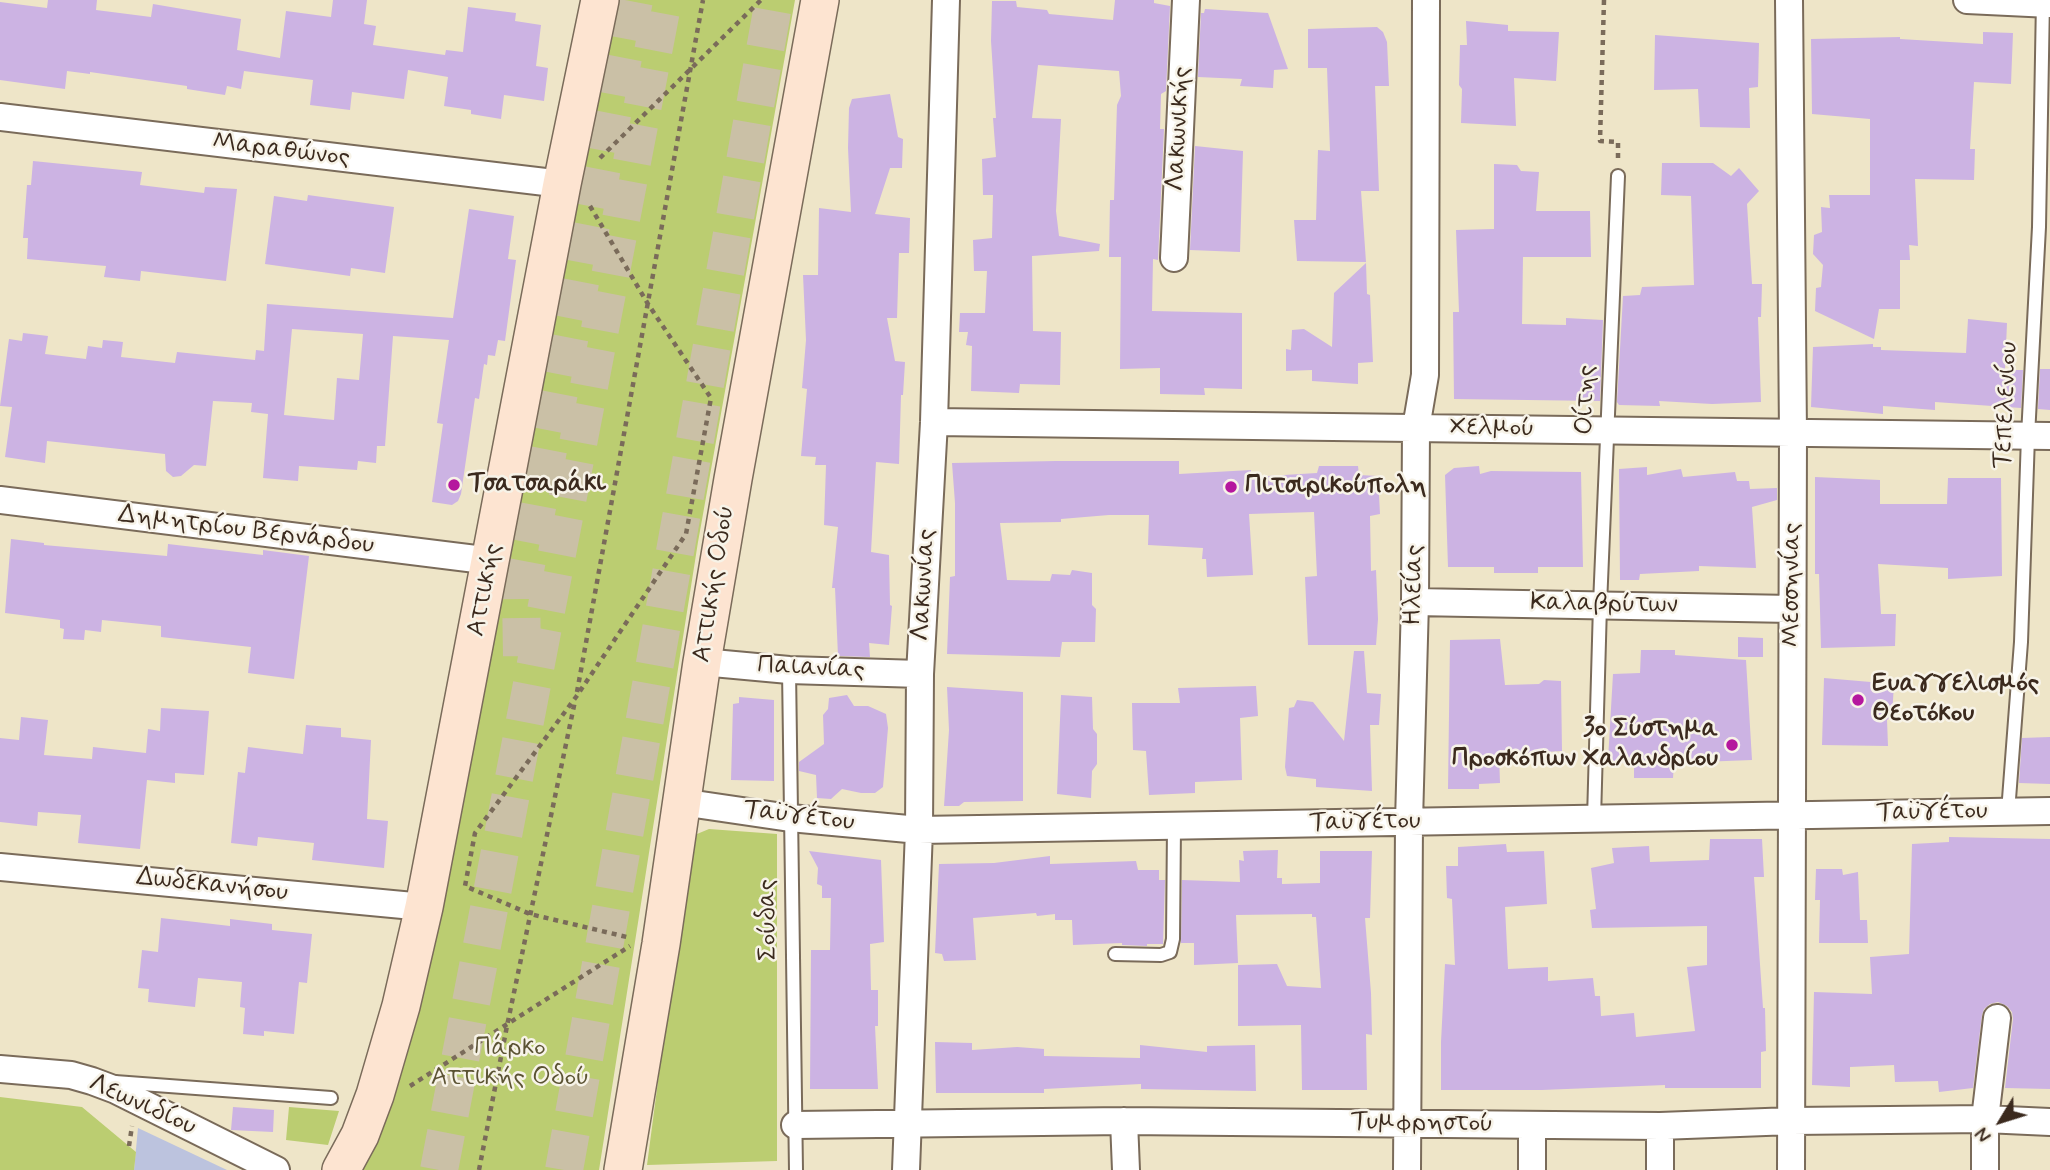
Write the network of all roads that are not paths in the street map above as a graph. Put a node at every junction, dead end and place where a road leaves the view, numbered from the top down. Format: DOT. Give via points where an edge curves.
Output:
graph roads {
  1 [pos="600,0"];
  2 [pos="820,0"];
  3 [pos="946,0"];
  4 [pos="1186,0"];
  5 [pos="1426,0"];
  6 [pos="1789,0"];
  7 [pos="1967,0"];
  8 [pos="2045,3"];
  9 [pos="0,117"];
  10 [pos="1618,176"];
  11 [pos="576,190"];
  12 [pos="1174,258"];
  13 [pos="934,422"];
  14 [pos="1416,428"];
  15 [pos="1609,430"];
  16 [pos="1793,433"];
  17 [pos="2039,436"];
  18 [pos="0,500"];
  19 [pos="492,561"];
  20 [pos="1415,602"];
  21 [pos="1600,604"];
  22 [pos="1792,609"];
  23 [pos="702,662"];
  24 [pos="789,670"];
  25 [pos="920,674"];
  26 [pos="681,802"];
  27 [pos="2050,811"];
  28 [pos="2008,812"];
  29 [pos="1792,816"];
  30 [pos="790,818"];
  31 [pos="1594,819"];
  32 [pos="1409,822"];
  33 [pos="1174,826"];
  34 [pos="919,830"];
  35 [pos="0,867"];
  36 [pos="424,907"];
  37 [pos="1115,954"];
  38 [pos="1997,1018"];
  39 [pos="0,1069"];
  40 [pos="92,1081"];
  41 [pos="331,1098"];
  42 [pos="1985,1119"];
  43 [pos="1124,1121"];
  44 [pos="1792,1121"];
  45 [pos="2050,1122"];
  46 [pos="907,1124"];
  47 [pos="1406,1124"];
  48 [pos="795,1125"];
  49 [pos="1532,1126"];
  50 [pos="1660,1126"];
  51 [pos="242,1163"];
  52 [pos="276,1170"];
  53 [pos="341,1170"];
  54 [pos="623,1170"];
  55 [pos="796,1170"];
  56 [pos="905,1170"];
  57 [pos="1126,1170"];
  58 [pos="1407,1170"];
  59 [pos="1532,1170"];
  60 [pos="1660,1170"];
  61 [pos="1791,1170"];
  62 [pos="1985,1170"];
  1 -- 11 [label="main road, Αττικής"];
  2 -- 23 [label="main road, Αττικής Οδού"];
  3 -- 13 [label="street, Λακωνίας"];
  4 -- 12 [label="street, Λακωνικής"];
  5 -- 14 [label="street, Ηλείας" via="1425,375"];
  6 -- 16 [label="street, Μεσσηνίας"];
  7 -- 8 [label="street"];
  8 -- 17 [label="lane, Τεπελενίου"];
  9 -- 11 [label="street, Μαραθώνος"];
  10 -- 15 [label="lane, Οίτης"];
  11 -- 19 [label="main road, Αττικής"];
  13 -- 14 [label="street, Χελμού"];
  13 -- 25 [label="street, Λακωνίας"];
  14 -- 15 [label="street, Χελμού"];
  14 -- 20 [label="street, Ηλείας"];
  15 -- 16 [label="street, Χελμού"];
  15 -- 21 [label="lane, Οίτης"];
  16 -- 17 [label="street, Χελμού"];
  16 -- 22 [label="street, Μεσσηνίας"];
  17 -- 28 [label="lane, Τεπελενίου"];
  18 -- 19 [label="street, Δημητρίου Βερνάρδου"];
  19 -- 36 [label="main road, Αττικής"];
  20 -- 21 [label="street, Καλαβρύτων"];
  20 -- 32 [label="street, Ηλείας"];
  21 -- 22 [label="street, Καλαβρύτων"];
  21 -- 31 [label="lane, Οίτης"];
  22 -- 29 [label="street, Μεσσηνίας"];
  23 -- 24 [label="street, Παιανίας"];
  23 -- 26 [label="main road, Αττικής Οδού"];
  24 -- 25 [label="street, Παιανίας"];
  24 -- 30 [label="lane, Σούδας"];
  25 -- 34 [label="street, Λακωνίας"];
  26 -- 30 [label="street, Ταϋγέτου"];
  26 -- 54 [label="main road, Αττικής Οδού"];
  27 -- 28 [label="street, Ταϋγέτου"];
  28 -- 29 [label="street, Ταϋγέτου"];
  29 -- 31 [label="street, Ταϋγέτου"];
  29 -- 44 [label="street, Μεσσηνίας"];
  30 -- 34 [label="street, Ταϋγέτου"];
  30 -- 48 [label="lane, Σούδας"];
  31 -- 32 [label="street, Ταϋγέτου"];
  32 -- 33 [label="street, Ταϋγέτου"];
  32 -- 47 [label="street, Ηλείας"];
  33 -- 34 [label="street, Ταϋγέτου"];
  33 -- 37 [label="lane" via="1174,939 1170,952"];
  34 -- 46 [label="street, Λακωνίας"];
  35 -- 36 [label="street, Δωδεκανήσου"];
  36 -- 53 [label="main road, Αττικής" via="401,1006 368,1112"];
  38 -- 42 [label="street"];
  39 -- 40 [label="street, Λεωνιδίου"];
  40 -- 41 [label="lane"];
  40 -- 51 [label="street, Λεωνιδίου" via="116,1090"];
  42 -- 44 [label="street, Τυμφρηστού"];
  42 -- 45 [label="street, Τυμφρηστού"];
  42 -- 62 [label="street"];
  43 -- 46 [label="street, Τυμφρηστού"];
  43 -- 47 [label="street, Τυμφρηστού"];
  43 -- 57 [label="street"];
  44 -- 50 [label="street, Τυμφρηστού"];
  44 -- 61 [label="street, Μεσσηνίας"];
  46 -- 48 [label="street, Τυμφρηστού"];
  46 -- 56 [label="street, Λακωνίας"];
  47 -- 49 [label="street, Τυμφρηστού"];
  47 -- 58 [label="street, Ηλείας"];
  48 -- 55 [label="lane, Σούδας"];
  49 -- 50 [label="street, Τυμφρηστού"];
  49 -- 59 [label="street"];
  50 -- 60 [label="street"];
  51 -- 52 [label="street, Λεωνιδίου"];
}
